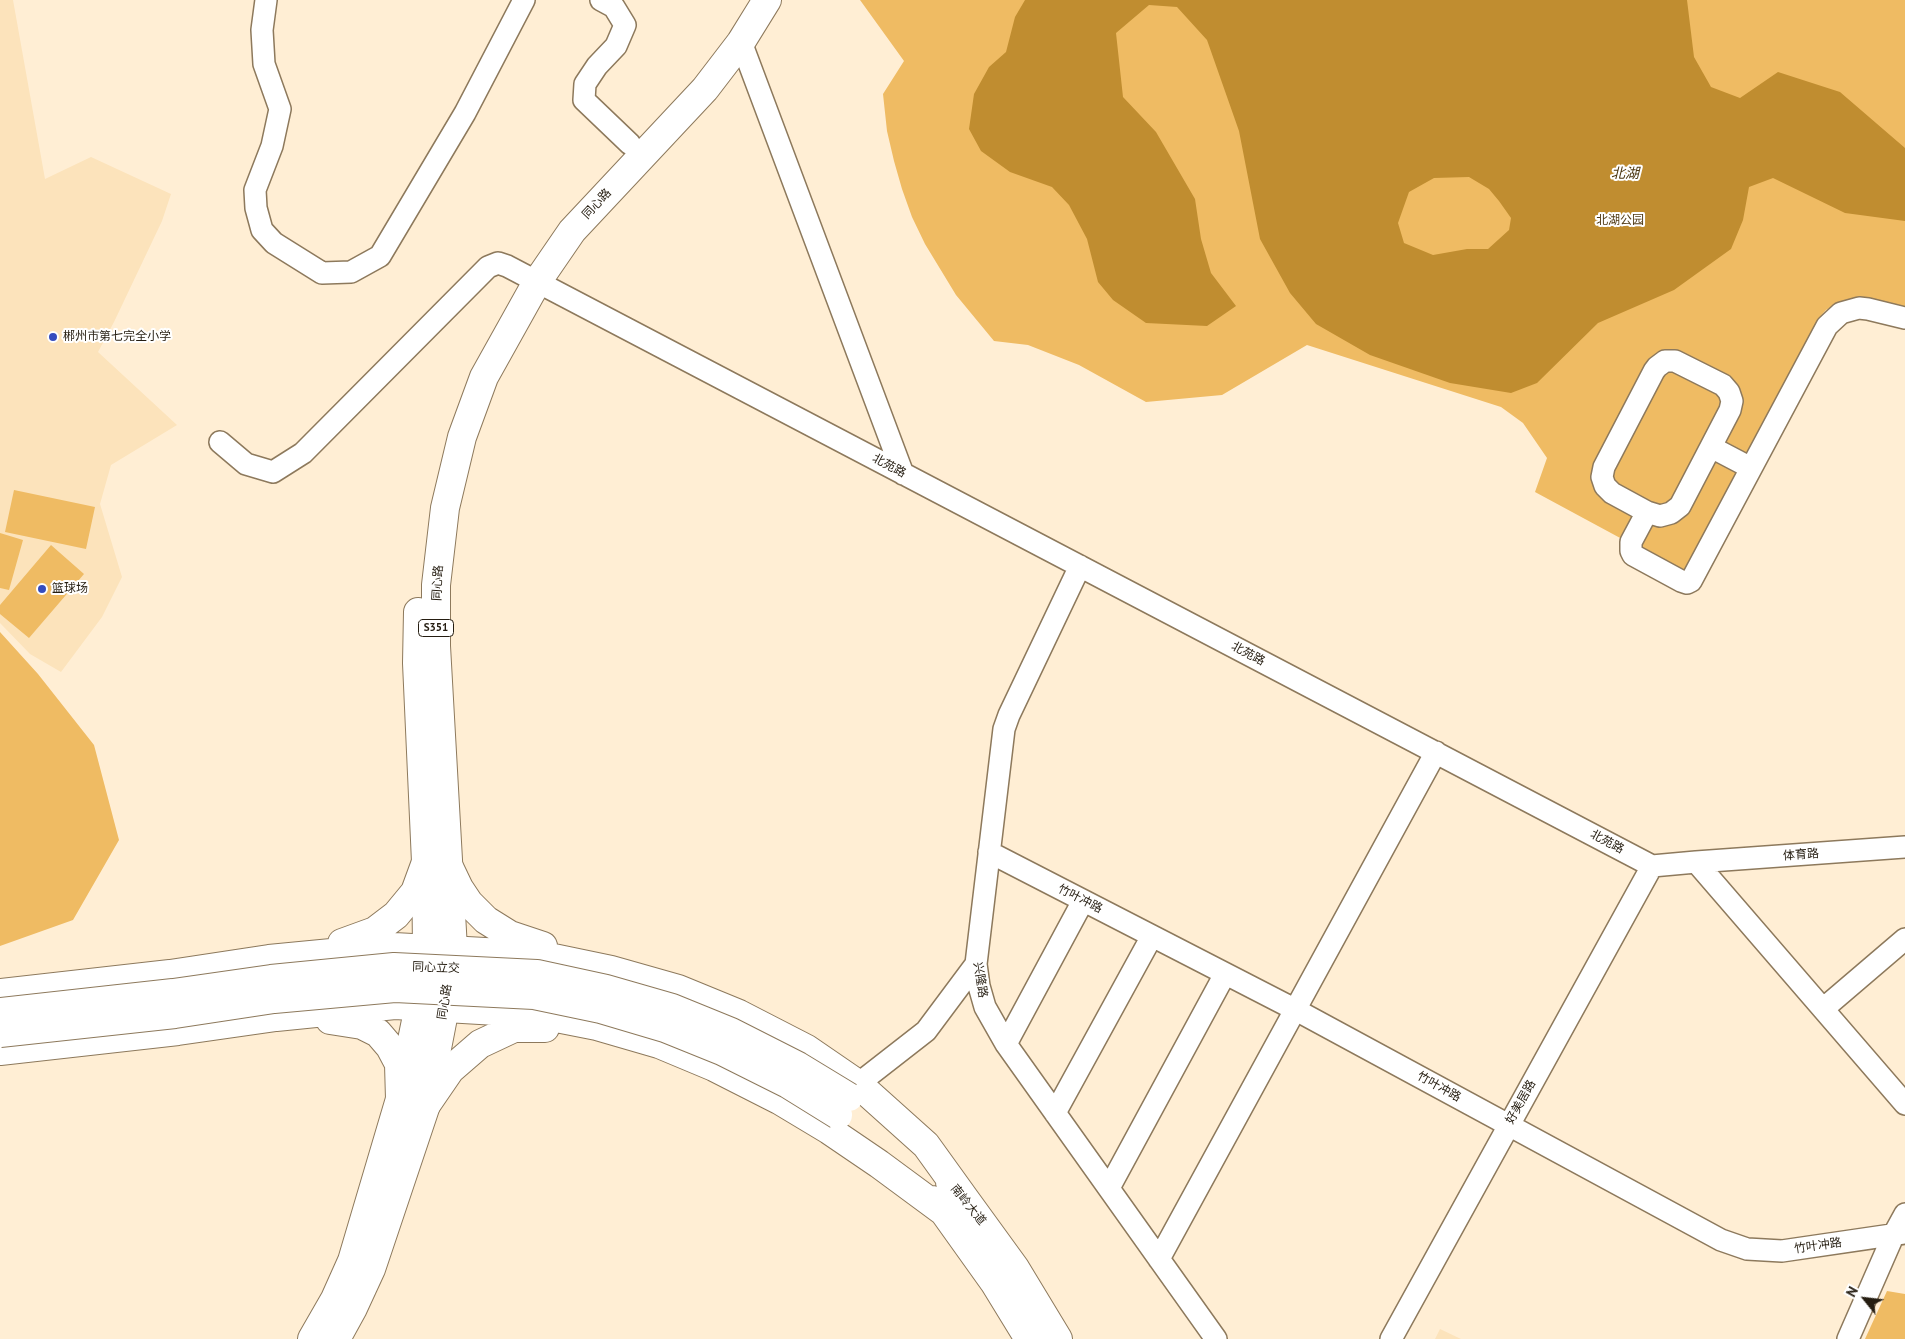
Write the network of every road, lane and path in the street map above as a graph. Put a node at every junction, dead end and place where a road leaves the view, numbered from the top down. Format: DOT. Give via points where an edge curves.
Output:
graph roads {
  1 [pos="266,0"];
  2 [pos="524,0"];
  3 [pos="601,0"];
  4 [pos="747,0"];
  5 [pos="767,0"];
  6 [pos="741,42"];
  7 [pos="630,144"];
  8 [pos="529,278"];
  9 [pos="1905,318"];
  10 [pos="220,442"];
  11 [pos="1711,447"];
  12 [pos="1751,468"];
  13 [pos="903,474"];
  14 [pos="1647,512"];
  15 [pos="1080,566"];
  16 [pos="1436,752"];
  17 [pos="1905,847"];
  18 [pos="989,852"];
  19 [pos="1696,862"];
  20 [pos="437,864"];
  21 [pos="1652,866"];
  22 [pos="1083,901"];
  23 [pos="1152,936"];
  24 [pos="1905,939"];
  25 [pos="440,949"];
  26 [pos="269,959"];
  27 [pos="976,964"];
  28 [pos="611,970"];
  29 [pos="1225,974"];
  30 [pos="0,993"];
  31 [pos="432,1007"];
  32 [pos="1823,1009"];
  33 [pos="1296,1010"];
  34 [pos="0,1012"];
  35 [pos="276,1017"];
  36 [pos="597,1026"];
  37 [pos="0,1034"];
  38 [pos="1006,1044"];
  39 [pos="0,1051"];
  40 [pos="848,1099"];
  41 [pos="413,1102"];
  42 [pos="1905,1104"];
  43 [pos="1055,1113"];
  44 [pos="1508,1125"];
  45 [pos="1109,1188"];
  46 [pos="953,1203"];
  47 [pos="1905,1214"];
  48 [pos="1899,1234"];
  49 [pos="1159,1259"];
  50 [pos="312,1339"];
  51 [pos="336,1339"];
  52 [pos="1029,1339"];
  53 [pos="1058,1339"];
  54 [pos="1216,1339"];
  55 [pos="1391,1339"];
  56 [pos="1848,1339"];
  1 -- 2 [label="street" via="262,30 264,64 280,109 272,146 255,190 256,208 262,230 274,243 322,273 350,272 380,256 465,113"];
  3 -- 7 [label="street" via="614,7 625,25 616,46 585,84 584,100"];
  4 -- 7 [label="main road, 同心路 / S351" via="692,78"];
  5 -- 6 [label="main road, 同心路 / S351"];
  6 -- 8 [label="main road, 同心路 / S351" via="706,89"];
  6 -- 13 [label="street"];
  7 -- 8 [label="main road, 同心路 / S351" via="559,220"];
  8 -- 10 [label="street, 北苑路" via="498,263 488,267 303,453 273,472 246,464"];
  8 -- 13 [label="street, 北苑路"];
  8 -- 20 [label="main road, 同心路 / S351" via="484,377 462,437 445,508 436,585"];
  9 -- 12 [label="street" via="1859,308 1833,319 1821,334"];
  11 -- 12 [label="street"];
  11 -- 14 [label="street" via="1680,506 1672,513 1660,516"];
  11 -- 14 [label="street" via="1730,410 1729,392 1723,385 1676,361 1661,363 1603,472 1608,490"];
  12 -- 14 [label="street" via="1688,583 1633,555 1631,542"];
  13 -- 15 [label="street, 北苑路"];
  15 -- 16 [label="street, 北苑路"];
  15 -- 18 [label="street, 兴隆路" via="1004,729"];
  16 -- 21 [label="street, 北苑路"];
  16 -- 33 [label="street"];
  17 -- 19 [label="street, 体育路"];
  18 -- 22 [label="street, 竹叶冲路"];
  18 -- 27 [label="street, 兴隆路"];
  19 -- 21 [label="street"];
  19 -- 32 [label="street"];
  20 -- 25 [label="main road, 同心路 / S351"];
  20 -- 26 [label="main road" via="396,916 376,931 349,941"];
  20 -- 28 [label="main road" via="486,920 510,935"];
  21 -- 44 [label="street, 好美居路"];
  22 -- 23 [label="street, 竹叶冲路"];
  22 -- 38 [label="street"];
  23 -- 29 [label="street, 竹叶冲路"];
  23 -- 43 [label="street"];
  24 -- 32 [label="street"];
  25 -- 26 [label="main road" via="394,947"];
  25 -- 28 [label="main road" via="539,955"];
  25 -- 31 [label="main road, 同心路 / S351"];
  26 -- 30 [label="main road"];
  27 -- 38 [label="street, 兴隆路" via="985,1007"];
  27 -- 40 [label="street" via="926,1031"];
  28 -- 40 [label="main road" via="678,989 738,1014 807,1049"];
  29 -- 33 [label="street, 竹叶冲路"];
  29 -- 45 [label="street"];
  31 -- 35 [label="main road" via="395,1005"];
  31 -- 36 [label="main road" via="531,1013"];
  31 -- 41 [label="main road, 同心路 / S351"];
  32 -- 42 [label="street"];
  33 -- 44 [label="street, 竹叶冲路"];
  33 -- 49 [label="street"];
  34 -- 40 [label="main road, 同心立交, bridge" via="394,967 537,974 672,1008 798,1066"];
  35 -- 39 [label="main road"];
  35 -- 41 [label="main road" via="338,1020 362,1025 378,1033 399,1064"];
  36 -- 41 [label="main road" via="514,1028 480,1044"];
  36 -- 46 [label="main road" via="659,1044 714,1067 779,1100"];
  37 -- 40 [label="main road, 同心立交, bridge" via="274,999 395,988 534,995 601,1009 665,1028 763,1072"];
  38 -- 43 [label="street, 兴隆路"];
  40 -- 46 [label="main road, 南岭大道" via="920,1153"];
  41 -- 50 [label="main road, 同心路 / S351" via="352,1261"];
  41 -- 51 [label="main road, 同心路 / S351" via="371,1269"];
  43 -- 45 [label="street, 兴隆路"];
  44 -- 48 [label="street, 竹叶冲路" via="1734,1245 1782,1251"];
  44 -- 55 [label="street, 好美居路"];
  45 -- 49 [label="street, 兴隆路"];
  46 -- 52 [label="main road, 南岭大道" via="994,1282"];
  46 -- 53 [label="main road, 南岭大道" via="1015,1268"];
  47 -- 48 [label="street"];
  48 -- 56 [label="street"];
  49 -- 54 [label="street, 兴隆路"];
}
